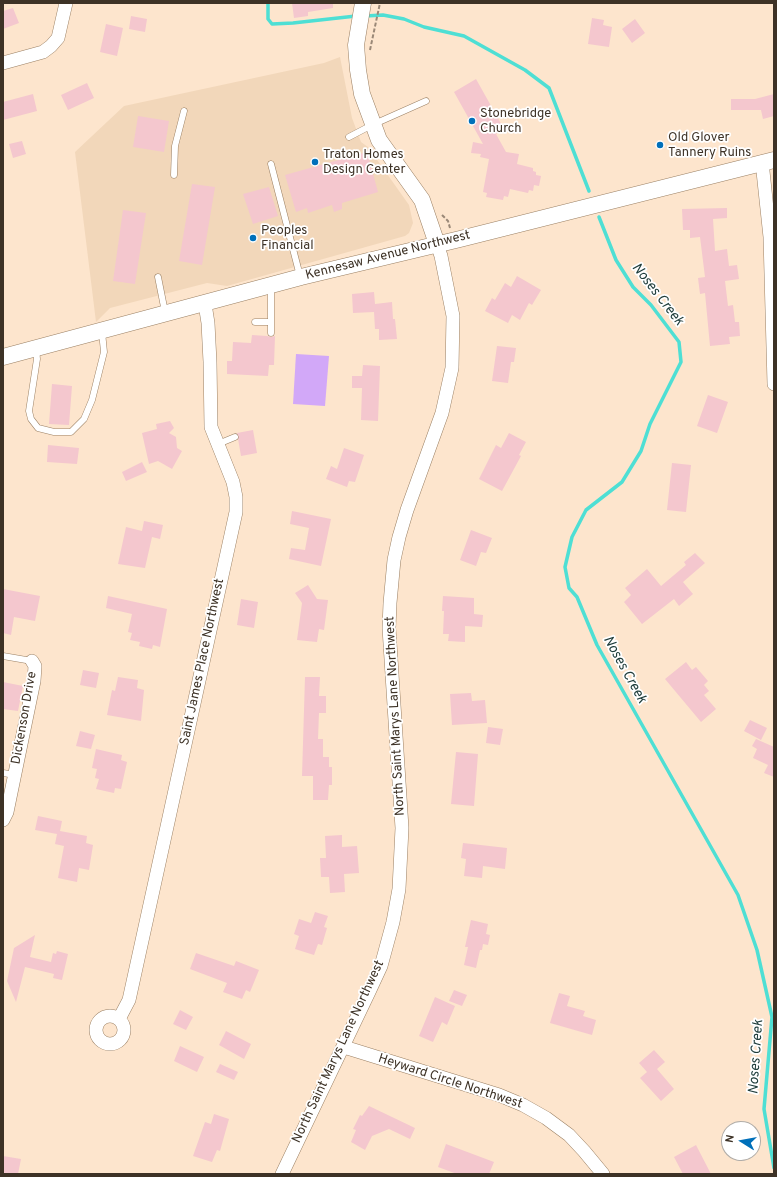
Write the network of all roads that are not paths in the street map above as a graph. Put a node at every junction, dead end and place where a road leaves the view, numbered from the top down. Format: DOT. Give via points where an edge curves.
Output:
graph roads {
  1 [pos="66,3"];
  2 [pos="361,12"];
  3 [pos="3,63"];
  4 [pos="426,101"];
  5 [pos="184,111"];
  6 [pos="372,125"];
  7 [pos="349,137"];
  8 [pos="768,161"];
  9 [pos="271,164"];
  10 [pos="174,175"];
  11 [pos="444,242"];
  12 [pos="158,277"];
  13 [pos="301,277"];
  14 [pos="271,286"];
  15 [pos="205,304"];
  16 [pos="165,314"];
  17 [pos="255,322"];
  18 [pos="271,322"];
  19 [pos="102,330"];
  20 [pos="271,332"];
  21 [pos="36,348"];
  22 [pos="3,357"];
  23 [pos="774,384"];
  24 [pos="235,437"];
  25 [pos="217,444"];
  26 [pos="3,656"];
  27 [pos="32,661"];
  28 [pos="9,774"];
  29 [pos="3,820"];
  30 [pos="119,1019"];
  31 [pos="344,1047"];
  32 [pos="282,1174"];
  33 [pos="603,1174"];
  1 -- 3 [label="street" via="58,38 52,46 43,52"];
  2 -- 6 [label="street" via="356,45 358,70 362,94"];
  4 -- 6 [label="lane"];
  5 -- 10 [label="lane" via="175,146"];
  6 -- 7 [label="lane"];
  6 -- 11 [label="street" via="379,140 422,200"];
  8 -- 11 [label="street, Kennesaw Avenue Northwest"];
  8 -- 23 [label="street"];
  9 -- 13 [label="lane"];
  11 -- 13 [label="street, Kennesaw Avenue Northwest"];
  11 -- 31 [label="street, North Saint Marys Lane Northwest" via="441,256 453,316 452,368 442,413 401,531 394,560 390,602 389,628 402,828 399,889 381,966"];
  12 -- 16 [label="lane"];
  13 -- 14 [label="street, Kennesaw Avenue Northwest"];
  14 -- 15 [label="street, Kennesaw Avenue Northwest"];
  14 -- 18 [label="lane"];
  15 -- 16 [label="street, Kennesaw Avenue Northwest"];
  15 -- 25 [label="street, Saint James Place Northwest" via="210,362 210,417"];
  16 -- 19 [label="street, Kennesaw Avenue Northwest"];
  17 -- 18 [label="lane"];
  18 -- 20 [label="lane"];
  19 -- 21 [label="street, Kennesaw Avenue Northwest"];
  19 -- 21 [label="lane" via="104,352 92,400 84,419 71,432 54,432 38,428 28,411 37,359"];
  21 -- 22 [label="street, Kennesaw Avenue Northwest"];
  24 -- 25 [label="lane"];
  25 -- 30 [label="street, Saint James Place Northwest" via="233,482 236,512 128,1000"];
  26 -- 27 [label="lane"];
  27 -- 28 [label="street, Dickenson Drive" via="35,673"];
  28 -- 29 [label="street, Dickenson Drive" via="8,812"];
  31 -- 32 [label="street, North Saint Marys Lane Northwest"];
  31 -- 33 [label="street, Heyward Circle Northwest" via="499,1095 523,1105 569,1135"];
}
